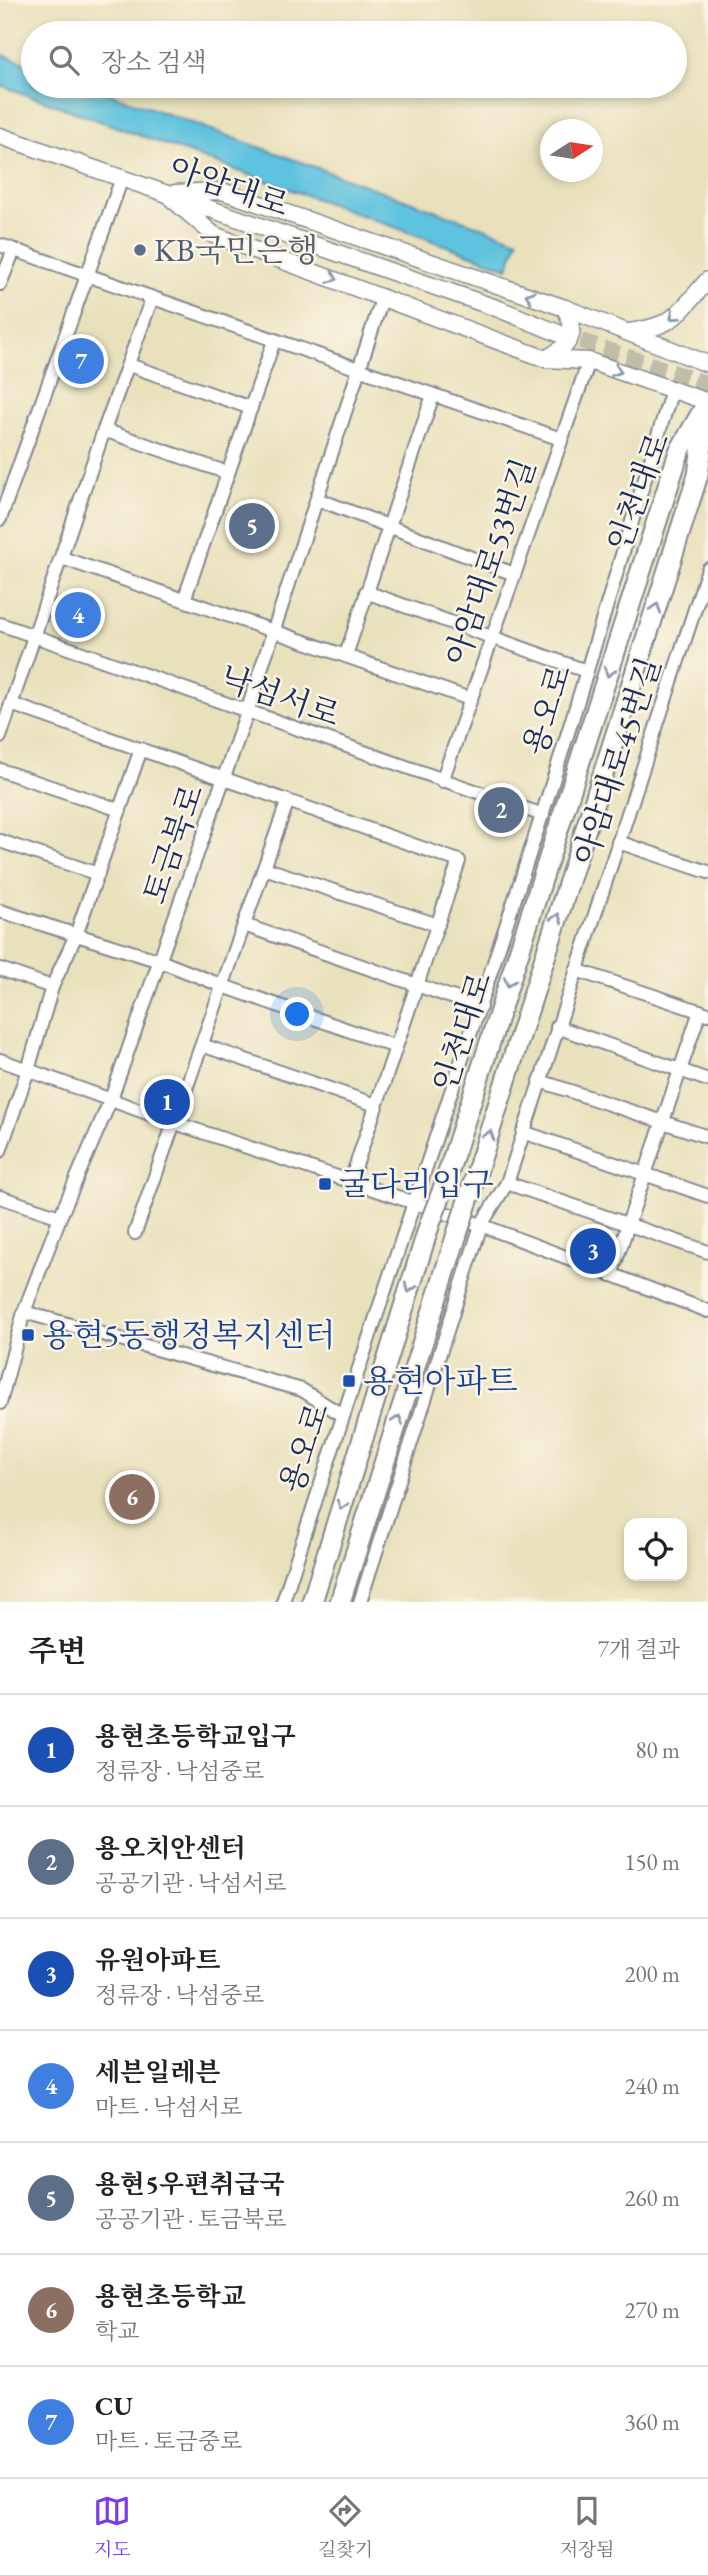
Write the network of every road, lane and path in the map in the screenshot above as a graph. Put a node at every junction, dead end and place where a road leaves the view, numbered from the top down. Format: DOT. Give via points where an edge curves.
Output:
graph roads {
  1 [pos="0,136"];
  2 [pos="122,178"];
  3 [pos="165,193"];
  4 [pos="0,245"];
  5 [pos="14,250"];
  6 [pos="86,274"];
  7 [pos="708,280"];
  8 [pos="0,284"];
  9 [pos="383,296"];
  10 [pos="152,298"];
  11 [pos="565,308"];
  12 [pos="629,332"];
  13 [pos="558,333"];
  14 [pos="274,341"];
  15 [pos="546,359"];
  16 [pos="589,361"];
  17 [pos="708,364"];
  18 [pos="129,365"];
  19 [pos="360,369"];
  20 [pos="672,390"];
  21 [pos="433,395"];
  22 [pos="708,402"];
  23 [pos="251,408"];
  24 [pos="104,430"];
  25 [pos="561,439"];
  26 [pos="703,469"];
  27 [pos="228,473"];
  28 [pos="317,499"];
  29 [pos="0,519"];
  30 [pos="388,526"];
  31 [pos="62,558"];
  32 [pos="708,569"];
  33 [pos="514,574"];
  34 [pos="366,592"];
  35 [pos="184,600"];
  36 [pos="0,624"];
  37 [pos="274,630"];
  38 [pos="492,636"];
  39 [pos="35,637"];
  40 [pos="346,655"];
  41 [pos="586,671"];
  42 [pos="470,699"];
  43 [pos="11,704"];
  44 [pos="247,712"];
  45 [pos="0,737"];
  46 [pos="141,749"];
  47 [pos="0,770"];
  48 [pos="224,778"];
  49 [pos="442,780"];
  50 [pos="287,803"];
  51 [pos="120,810"];
  52 [pos="542,815"];
  53 [pos="0,841"];
  54 [pos="618,842"];
  55 [pos="264,868"];
  56 [pos="708,872"];
  57 [pos="97,874"];
  58 [pos="0,911"];
  59 [pos="244,925"];
  60 [pos="438,925"];
  61 [pos="76,935"];
  62 [pos="160,961"];
  63 [pos="0,969"];
  64 [pos="576,970"];
  65 [pos="417,985"];
  66 [pos="223,986"];
  67 [pos="52,987"];
  68 [pos="480,1007"];
  69 [pos="704,1012"];
  70 [pos="558,1027"];
  71 [pos="202,1045"];
  72 [pos="396,1047"];
  73 [pos="0,1060"];
  74 [pos="28,1070"];
  75 [pos="680,1070"];
  76 [pos="708,1080"];
  77 [pos="540,1081"];
  78 [pos="111,1099"];
  79 [pos="376,1105"];
  80 [pos="663,1121"];
  81 [pos="174,1123"];
  82 [pos="4,1128"];
  83 [pos="523,1132"];
  84 [pos="708,1137"];
  85 [pos="0,1151"];
  86 [pos="645,1174"];
  87 [pos="351,1180"];
  88 [pos="507,1182"];
  89 [pos="708,1196"];
  90 [pos="0,1197"];
  91 [pos="416,1202"];
  92 [pos="60,1217"];
  93 [pos="628,1224"];
  94 [pos="481,1225"];
  95 [pos="135,1233"];
  96 [pos="708,1252"];
  97 [pos="611,1275"];
  98 [pos="708,1311"];
  99 [pos="24,1312"];
  100 [pos="0,1403"];
  101 [pos="342,1415"];
  102 [pos="283,1602"];
  103 [pos="312,1602"];
  104 [pos="340,1602"];
  105 [pos="360,1602"];
  1 -- 2 [label="main road, 아암대로"];
  2 -- 3 [label="main road, 아암대로"];
  2 -- 6 [label="street"];
  3 -- 9 [label="main road, one-way" via="214,235"];
  11 -- 3 [label="main road, one-way" via="222,191"];
  3 -- 13 [label="main road, 아암대로"];
  4 -- 5 [label="street"];
  5 -- 6 [label="street"];
  5 -- 8 [label="street"];
  6 -- 10 [label="street"];
  6 -- 29 [label="street"];
  7 -- 12 [label="main road, one-way" via="672,320"];
  9 -- 15 [label="main road"];
  9 -- 19 [label="street, 토금북로"];
  10 -- 14 [label="street"];
  10 -- 18 [label="street"];
  11 -- 12 [label="main road"];
  11 -- 15 [label="main road" via="573,332 561,351"];
  12 -- 17 [label="main road"];
  14 -- 19 [label="street"];
  14 -- 23 [label="street"];
  15 -- 16 [label="main road"];
  16 -- 20 [label="main road, one-way"];
  16 -- 25 [label="street, 아암대로53번길"];
  18 -- 23 [label="street"];
  18 -- 24 [label="street"];
  19 -- 21 [label="street"];
  19 -- 28 [label="street, 토금북로"];
  20 -- 22 [label="main road"];
  20 -- 41 [label="street, 용오로"];
  21 -- 25 [label="street"];
  21 -- 30 [label="street"];
  22 -- 26 [label="highway, 인천대로"];
  22 -- 103 [label="highway, 인천대로, one-way, bridge" via="679,452"];
  23 -- 27 [label="street"];
  24 -- 27 [label="street"];
  24 -- 31 [label="street"];
  25 -- 33 [label="street, 아암대로53번길"];
  104 -- 26 [label="highway, 인천대로, one-way, bridge"];
  27 -- 35 [label="street"];
  28 -- 30 [label="street"];
  28 -- 37 [label="street, 토금북로"];
  30 -- 33 [label="street"];
  30 -- 34 [label="street"];
  31 -- 35 [label="street"];
  31 -- 39 [label="street"];
  32 -- 54 [label="street, 아암대로45번길"];
  33 -- 38 [label="street, 아암대로53번길"];
  34 -- 38 [label="street"];
  34 -- 40 [label="street"];
  35 -- 37 [label="street"];
  36 -- 39 [label="street, 낙섬서로"];
  37 -- 40 [label="street"];
  37 -- 44 [label="street, 토금북로"];
  38 -- 41 [label="street"];
  38 -- 42 [label="street, 아암대로53번길"];
  39 -- 43 [label="street"];
  39 -- 44 [label="street, 낙섬서로"];
  40 -- 42 [label="street"];
  41 -- 52 [label="street, 용오로"];
  42 -- 49 [label="street, 아암대로53번길"];
  43 -- 45 [label="street"];
  43 -- 46 [label="street"];
  44 -- 48 [label="street, 토금북로"];
  44 -- 49 [label="street, 낙섬서로"];
  46 -- 48 [label="street"];
  46 -- 51 [label="street"];
  47 -- 51 [label="street"];
  48 -- 50 [label="street"];
  48 -- 62 [label="street, 토금북로"];
  49 -- 52 [label="street, 낙섬서로"];
  50 -- 55 [label="street"];
  50 -- 60 [label="street" via="459,861"];
  51 -- 57 [label="street"];
  52 -- 68 [label="street, 용오로"];
  53 -- 57 [label="street"];
  54 -- 56 [label="street"];
  54 -- 64 [label="street, 아암대로45번길"];
  55 -- 59 [label="street"];
  55 -- 60 [label="street"];
  57 -- 61 [label="street"];
  58 -- 61 [label="street"];
  59 -- 65 [label="street"];
  59 -- 66 [label="street"];
  60 -- 65 [label="street"];
  61 -- 62 [label="street"];
  61 -- 67 [label="street"];
  62 -- 66 [label="street"];
  62 -- 78 [label="street, 토금북로"];
  63 -- 67 [label="street"];
  64 -- 69 [label="street"];
  64 -- 70 [label="street, 아암대로45번길"];
  65 -- 68 [label="street"];
  65 -- 72 [label="street"];
  66 -- 71 [label="street"];
  66 -- 72 [label="street"];
  67 -- 74 [label="street"];
  68 -- 91 [label="street, 용오로"];
  69 -- 75 [label="street"];
  70 -- 75 [label="street"];
  70 -- 77 [label="street, 아암대로45번길"];
  71 -- 79 [label="street"];
  71 -- 81 [label="street"];
  72 -- 79 [label="street"];
  73 -- 74 [label="street"];
  74 -- 78 [label="street"];
  74 -- 82 [label="street"];
  75 -- 76 [label="street"];
  75 -- 80 [label="street"];
  77 -- 80 [label="street"];
  77 -- 83 [label="street, 아암대로45번길"];
  78 -- 81 [label="street"];
  78 -- 92 [label="street, 토금북로"];
  79 -- 87 [label="street"];
  80 -- 84 [label="street"];
  80 -- 86 [label="street"];
  81 -- 87 [label="street"];
  81 -- 95 [label="street"];
  82 -- 85 [label="street"];
  83 -- 86 [label="street"];
  83 -- 88 [label="street, 아암대로45번길"];
  86 -- 89 [label="street"];
  86 -- 93 [label="street"];
  87 -- 91 [label="street"];
  88 -- 93 [label="street"];
  88 -- 94 [label="street, 아암대로45번길"];
  90 -- 92 [label="street"];
  91 -- 94 [label="street"];
  91 -- 101 [label="street, 용오로"];
  92 -- 99 [label="street, 토금북로"];
  93 -- 96 [label="street"];
  93 -- 97 [label="street"];
  94 -- 97 [label="street"];
  94 -- 105 [label="street, 아암대로45번길"];
  97 -- 98 [label="street"];
  99 -- 100 [label="street, 토금북로"];
  99 -- 101 [label="street" via="302,1390"];
  101 -- 102 [label="street, 용오로"];
}
